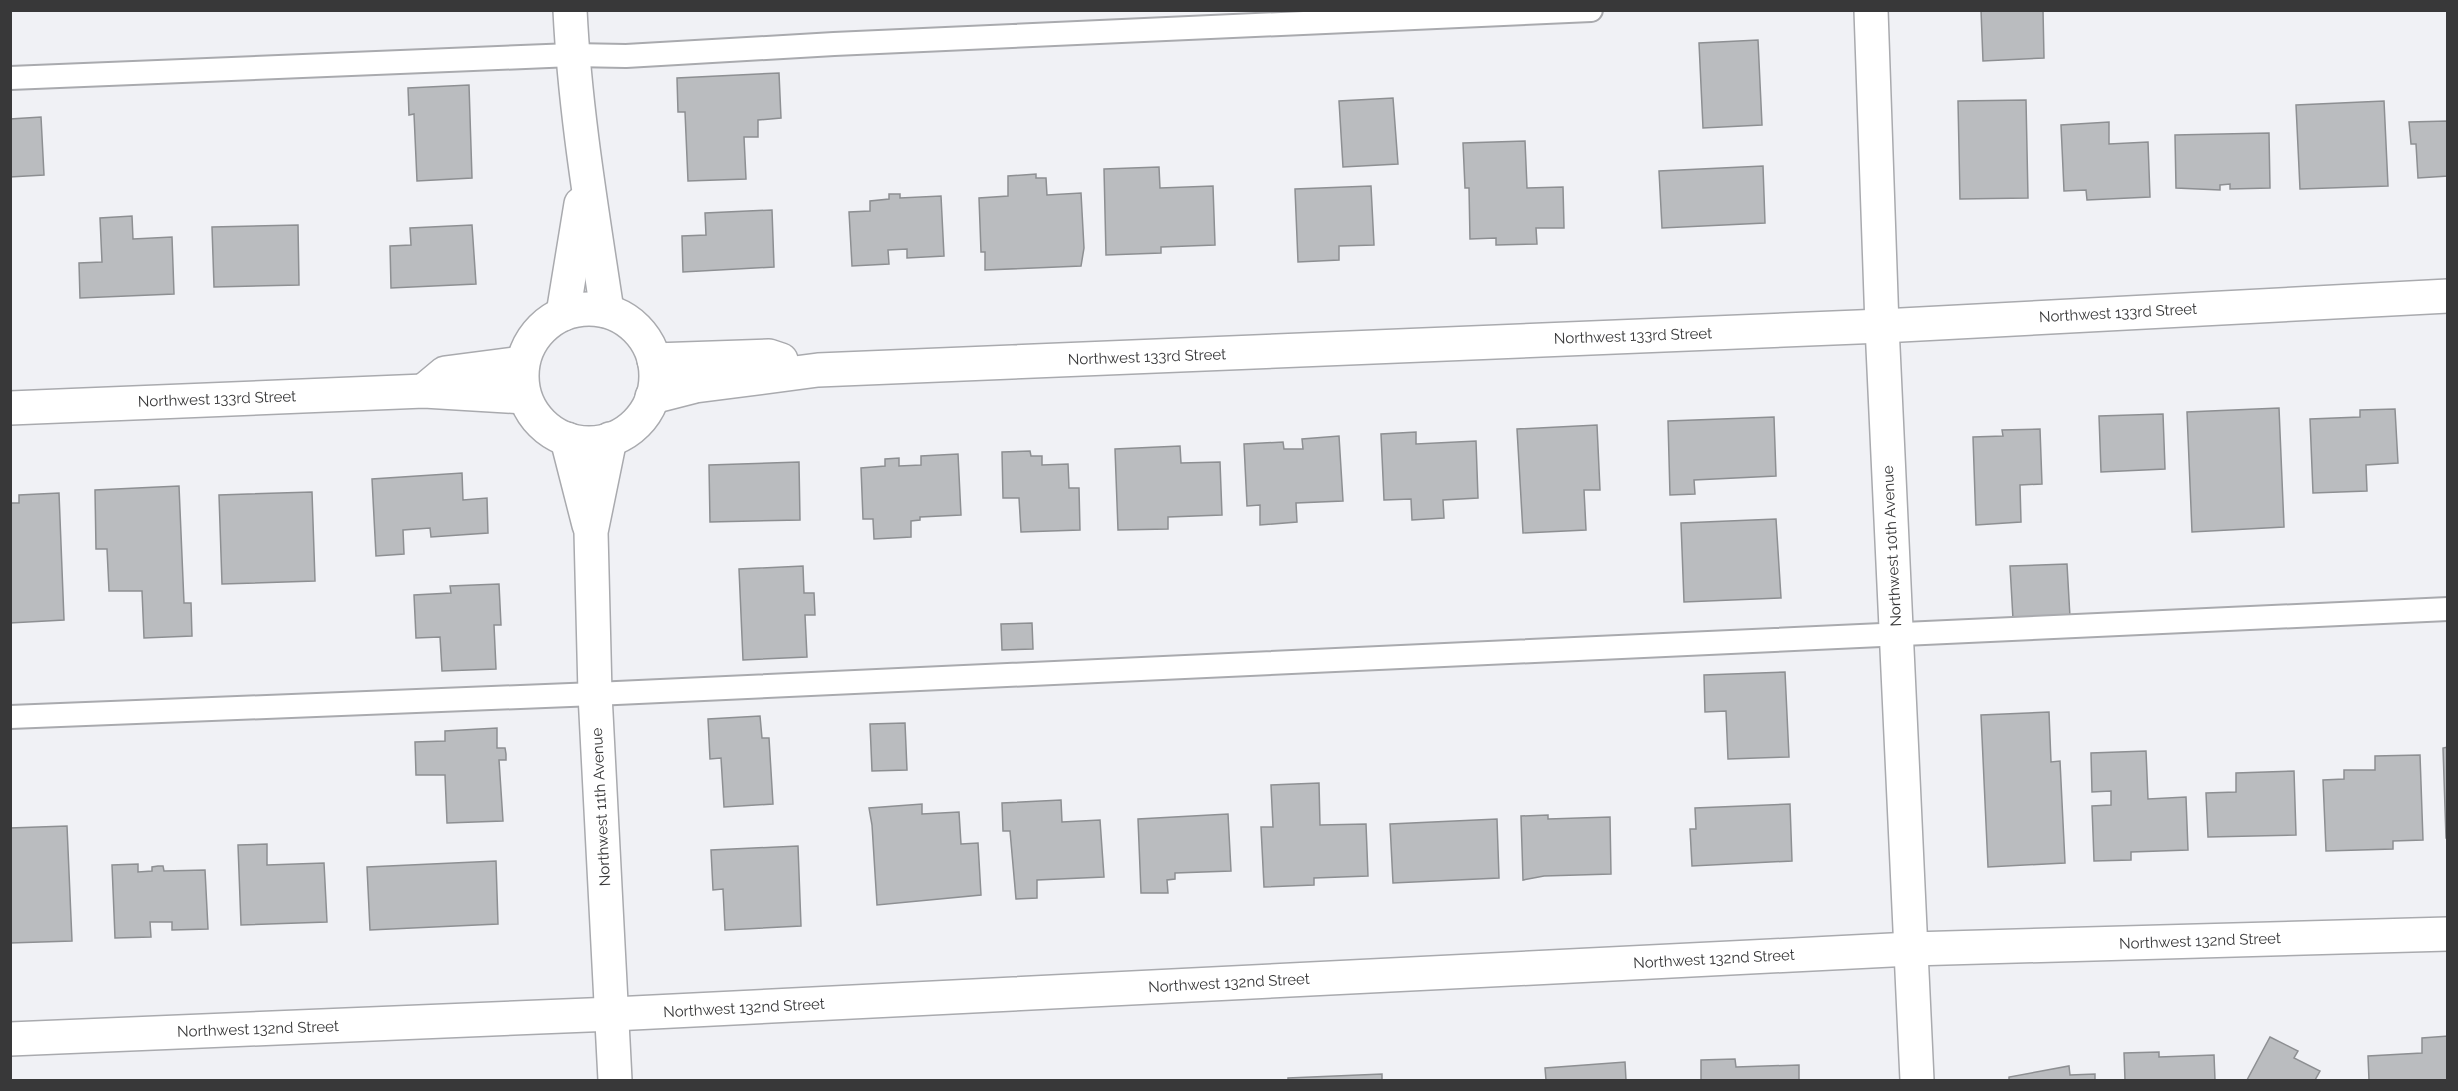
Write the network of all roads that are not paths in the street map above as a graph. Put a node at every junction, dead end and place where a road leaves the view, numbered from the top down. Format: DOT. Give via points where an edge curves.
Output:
graph roads {
  1 [pos="570,10"];
  2 [pos="1591,10"];
  3 [pos="1872,10"];
  4 [pos="572,55"];
  5 [pos="10,78"];
  6 [pos="586,172"];
  7 [pos="2448,296"];
  8 [pos="607,311"];
  9 [pos="563,314"];
  10 [pos="1882,326"];
  11 [pos="654,360"];
  12 [pos="522,363"];
  13 [pos="818,370"];
  14 [pos="424,391"];
  15 [pos="525,397"];
  16 [pos="652,397"];
  17 [pos="10,408"];
  18 [pos="567,439"];
  19 [pos="610,439"];
  20 [pos="591,532"];
  21 [pos="2448,609"];
  22 [pos="1897,635"];
  23 [pos="595,694"];
  24 [pos="10,717"];
  25 [pos="2448,934"];
  26 [pos="1911,949"];
  27 [pos="613,1014"];
  28 [pos="10,1039"];
  29 [pos="615,1080"];
  30 [pos="1917,1080"];
  1 -- 4 [label="street"];
  2 -- 4 [label="lane" via="626,56"];
  3 -- 10 [label="street, Northwest 10th Avenue"];
  4 -- 5 [label="lane"];
  4 -- 6 [label="street"];
  6 -- 8 [label="street"];
  6 -- 9 [label="street"];
  7 -- 10 [label="street, Northwest 133rd Street"];
  8 -- 9 [label="street" via="584,309"];
  8 -- 11 [label="street" via="637,329"];
  9 -- 12 [label="street" via="537,334"];
  10 -- 13 [label="street, Northwest 133rd Street"];
  10 -- 22 [label="street, Northwest 10th Avenue"];
  11 -- 13 [label="street, Northwest 133rd Street" via="769,356"];
  11 -- 16 [label="street" via="656,379"];
  12 -- 14 [label="street" via="445,373"];
  12 -- 15 [label="street"];
  13 -- 16 [label="street, Northwest 133rd Street" via="695,386"];
  14 -- 15 [label="street, Northwest 133rd Street"];
  14 -- 17 [label="street, Northwest 133rd Street"];
  15 -- 18 [label="street" via="534,416"];
  16 -- 19 [label="street" via="643,416"];
  18 -- 19 [label="street" via="588,443"];
  18 -- 20 [label="street, Northwest 11th Avenue"];
  19 -- 20 [label="street, Northwest 11th Avenue"];
  20 -- 23 [label="street, Northwest 11th Avenue"];
  21 -- 22 [label="lane"];
  22 -- 23 [label="lane"];
  22 -- 26 [label="street, Northwest 10th Avenue"];
  23 -- 24 [label="lane"];
  23 -- 27 [label="street, Northwest 11th Avenue"];
  25 -- 26 [label="street, Northwest 132nd Street"];
  26 -- 27 [label="street, Northwest 132nd Street"];
  26 -- 30 [label="street, Northwest 10th Avenue"];
  27 -- 28 [label="street, Northwest 132nd Street"];
  27 -- 29 [label="street, Northwest 11th Avenue"];
}
